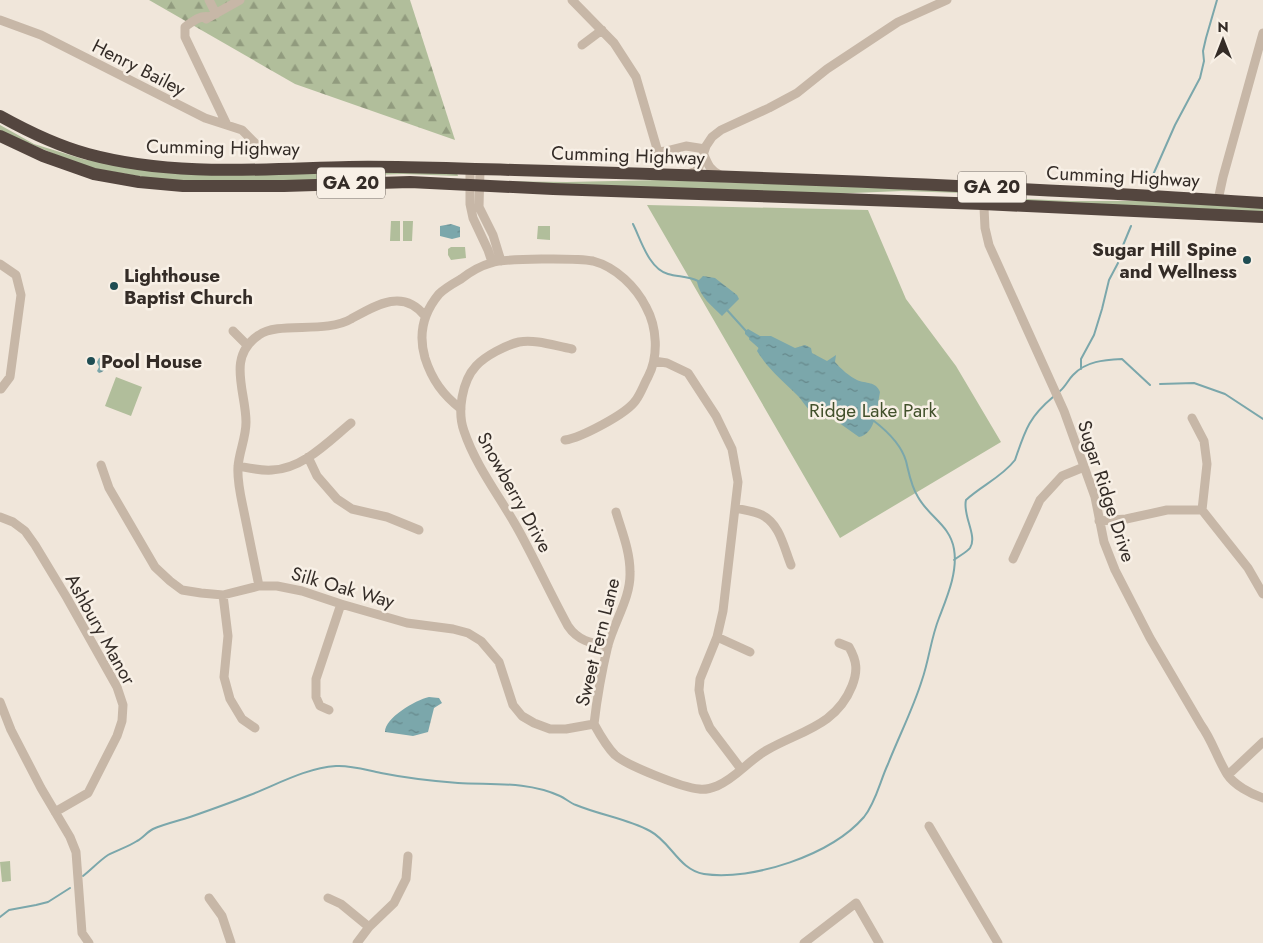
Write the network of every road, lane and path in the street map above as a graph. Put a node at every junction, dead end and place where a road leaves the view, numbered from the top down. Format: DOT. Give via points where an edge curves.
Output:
graph roads {
  1 [pos="209,0"];
  2 [pos="240,0"];
  3 [pos="572,0"];
  4 [pos="941,1"];
  5 [pos="213,15"];
  6 [pos="1,22"];
  7 [pos="602,30"];
  8 [pos="1263,33"];
  9 [pos="582,45"];
  10 [pos="0,116"];
  11 [pos="227,125"];
  12 [pos="0,136"];
  13 [pos="259,147"];
  14 [pos="704,152"];
  15 [pos="475,170"];
  16 [pos="685,176"];
  17 [pos="724,177"];
  18 [pos="475,185"];
  19 [pos="983,187"];
  20 [pos="1218,200"];
  21 [pos="1263,202"];
  22 [pos="983,204"];
  23 [pos="1263,217"];
  24 [pos="485,220"];
  25 [pos="476,224"];
  26 [pos="497,262"];
  27 [pos="0,264"];
  28 [pos="425,316"];
  29 [pos="233,331"];
  30 [pos="247,345"];
  31 [pos="572,349"];
  32 [pos="654,361"];
  33 [pos="1,389"];
  34 [pos="461,409"];
  35 [pos="1192,418"];
  36 [pos="351,423"];
  37 [pos="565,440"];
  38 [pos="308,457"];
  39 [pos="101,465"];
  40 [pos="238,466"];
  41 [pos="1084,467"];
  42 [pos="735,508"];
  43 [pos="1202,510"];
  44 [pos="616,512"];
  45 [pos="0,517"];
  46 [pos="1099,521"];
  47 [pos="419,530"];
  48 [pos="1012,559"];
  49 [pos="791,565"];
  50 [pos="259,586"];
  51 [pos="1263,594"];
  52 [pos="223,595"];
  53 [pos="340,604"];
  54 [pos="717,637"];
  55 [pos="839,643"];
  56 [pos="608,646"];
  57 [pos="750,652"];
  58 [pos="0,702"];
  59 [pos="329,710"];
  60 [pos="594,724"];
  61 [pos="254,728"];
  62 [pos="1263,742"];
  63 [pos="741,769"];
  64 [pos="1228,775"];
  65 [pos="1263,798"];
  66 [pos="55,812"];
  67 [pos="930,826"];
  68 [pos="408,856"];
  69 [pos="209,898"];
  70 [pos="328,898"];
  71 [pos="369,927"];
  72 [pos="88,943"];
  73 [pos="231,943"];
  74 [pos="357,943"];
  75 [pos="804,943"];
  76 [pos="879,943"];
  77 [pos="998,943"];
  1 -- 5 [label="street"];
  2 -- 5 [label="street"];
  3 -- 7 [label="street"];
  4 -- 14 [label="street" via="898,22 797,93 726,126 712,137"];
  5 -- 11 [label="street" via="199,21 185,37"];
  6 -- 11 [label="street, Henry Bailey" via="41,35 205,118"];
  7 -- 9 [label="street"];
  7 -- 14 [label="street" via="636,77 658,152 686,146"];
  8 -- 20 [label="street"];
  10 -- 15 [label="highway, Cumming Highway / GA 20" via="85,153 158,167"];
  11 -- 13 [label="street, Henry Bailey" via="242,130"];
  12 -- 18 [label="highway, Cumming Highway / GA 20" via="94,174 155,185 234,187 410,182"];
  14 -- 16 [label="street" via="698,169"];
  14 -- 17 [label="street" via="710,168"];
  15 -- 16 [label="highway, Cumming Highway / GA 20"];
  15 -- 18 [label="street"];
  16 -- 17 [label="highway, Cumming Highway / GA 20"];
  17 -- 19 [label="highway, Cumming Highway / GA 20"];
  18 -- 22 [label="highway, Cumming Highway / GA 20"];
  18 -- 24 [label="street"];
  18 -- 25 [label="street" via="470,204"];
  19 -- 20 [label="highway, Cumming Highway / GA 20"];
  19 -- 22 [label="street, Sugar Ridge Drive"];
  20 -- 21 [label="highway, Cumming Highway / GA 20"];
  22 -- 23 [label="highway, Cumming Highway / GA 20"];
  22 -- 41 [label="street, Sugar Ridge Drive" via="985,228 994,259 1064,411"];
  24 -- 25 [label="street"];
  24 -- 26 [label="street" via="493,235"];
  25 -- 26 [label="street"];
  26 -- 28 [label="street" via="474,270 440,293"];
  26 -- 32 [label="street" via="592,261 621,276 641,297 651,316"];
  27 -- 33 [label="street" via="16,275 21,294 10,377"];
  28 -- 30 [label="street" via="419,308 395,300 382,303 347,322 313,328 266,330"];
  28 -- 34 [label="street" via="423,349 429,370 440,389"];
  29 -- 30 [label="street"];
  30 -- 40 [label="street" via="241,357 240,372 246,436"];
  31 -- 34 [label="street, Snowberry Drive" via="535,342 519,342 502,348 476,366 463,390"];
  32 -- 37 [label="street" via="636,401 625,411"];
  32 -- 42 [label="street" via="688,373 716,416 732,449 738,482"];
  34 -- 56 [label="street, Snowberry Drive" via="463,430 476,458 519,531 568,626 574,635 587,642"];
  35 -- 43 [label="street" via="1204,441 1207,464"];
  36 -- 38 [label="street"];
  38 -- 40 [label="street" via="288,467 272,470"];
  38 -- 47 [label="street" via="317,476 337,499 352,508"];
  39 -- 52 [label="street, Silk Oak Way" via="109,488 155,567 182,590"];
  40 -- 50 [label="street" via="239,490"];
  41 -- 46 [label="street, Sugar Ridge Drive" via="1095,497"];
  41 -- 48 [label="street" via="1062,476 1040,500"];
  42 -- 49 [label="street" via="761,514 770,521 779,533"];
  42 -- 54 [label="street"];
  43 -- 46 [label="street" via="1167,510"];
  43 -- 51 [label="street" via="1248,568"];
  44 -- 56 [label="street, Sweet Fern Lane" via="629,555 630,574 629,589"];
  45 -- 66 [label="street, Ashbury Manor" via="26,531 35,544 117,687 123,705 117,736 88,793"];
  46 -- 64 [label="street, Sugar Ridge Drive" via="1115,570 1150,638 1210,737"];
  50 -- 52 [label="street, Silk Oak Way"];
  50 -- 53 [label="street, Silk Oak Way" via="302,591"];
  52 -- 61 [label="street" via="228,636 224,677 230,699 242,719"];
  53 -- 59 [label="street" via="316,679 316,697 320,706"];
  53 -- 60 [label="street, Silk Oak Way" via="407,623 468,633 499,662 513,705 522,716 550,729"];
  54 -- 57 [label="street"];
  54 -- 63 [label="street" via="700,680 700,700 710,728"];
  55 -- 63 [label="street, Sweet Fern Lane" via="849,647 856,659 856,674 839,710 828,720 765,751"];
  56 -- 60 [label="street, Sweet Fern Lane"];
  58 -- 66 [label="street"];
  60 -- 63 [label="street, Sweet Fern Lane" via="616,757 684,787 701,790 718,785"];
  62 -- 64 [label="street"];
  64 -- 65 [label="street" via="1246,790"];
  66 -- 72 [label="street" via="76,852 82,933"];
  67 -- 77 [label="street"];
  68 -- 71 [label="street" via="406,879 394,903"];
  69 -- 73 [label="street" via="222,916"];
  70 -- 71 [label="street" via="341,904"];
  71 -- 74 [label="street"];
  75 -- 76 [label="street" via="856,903"];
}
